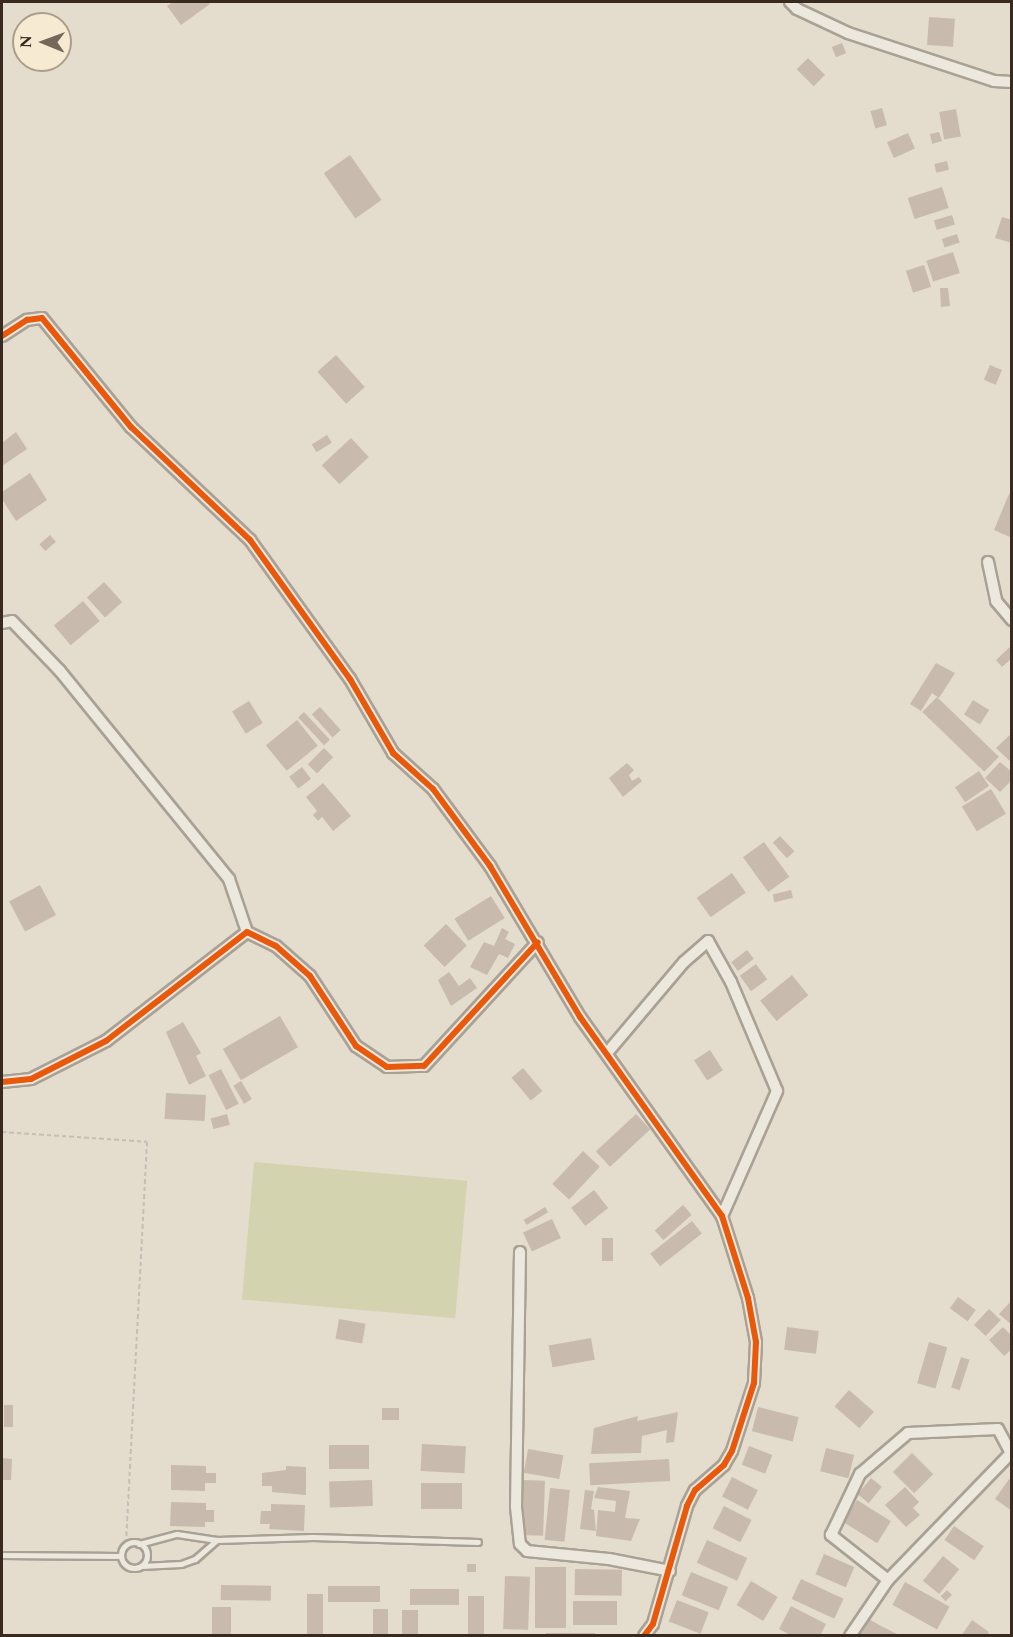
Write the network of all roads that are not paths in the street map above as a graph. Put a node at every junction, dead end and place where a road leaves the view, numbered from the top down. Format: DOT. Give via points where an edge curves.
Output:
graph roads {
  1 [pos="790,2"];
  2 [pos="1011,82"];
  3 [pos="2,336"];
  4 [pos="988,562"];
  5 [pos="1011,620"];
  6 [pos="2,623"];
  7 [pos="247,932"];
  8 [pos="538,942"];
  9 [pos="607,1053"];
  10 [pos="2,1082"];
  11 [pos="722,1216"];
  12 [pos="520,1252"];
  13 [pos="1011,1454"];
  14 [pos="217,1540"];
  15 [pos="478,1542"];
  16 [pos="139,1544"];
  17 [pos="2,1556"];
  18 [pos="121,1556"];
  19 [pos="141,1566"];
  20 [pos="670,1571"];
  21 [pos="888,1580"];
  22 [pos="644,1635"];
  23 [pos="850,1635"];
  1 -- 2 [label="street" via="848,33 994,81"];
  3 -- 8 [label="street" via="27,320 42,318 131,427 250,540 350,680 393,753 433,789 490,866"];
  4 -- 5 [label="street" via="996,601"];
  6 -- 7 [label="street" via="12,621 60,671 229,879"];
  7 -- 8 [label="street" via="276,946 310,976 356,1046 387,1067 424,1066"];
  7 -- 10 [label="street" via="106,1041 30,1079"];
  8 -- 9 [label="street" via="580,1017"];
  9 -- 11 [label="street"];
  9 -- 11 [label="street" via="684,962 708,941 777,1092"];
  11 -- 20 [label="street" via="748,1298 756,1342 754,1383 732,1451 724,1465 694,1490"];
  12 -- 20 [label="street" via="516,1507 520,1544 527,1551 609,1559"];
  13 -- 21 [label="street"];
  13 -- 21 [label="street" via="998,1429 908,1433 860,1474 831,1535"];
  14 -- 15 [label="lane" via="313,1537"];
  14 -- 16 [label="lane" via="177,1534"];
  14 -- 19 [label="lane" via="195,1559 181,1564"];
  16 -- 18 [label="lane" via="126,1544"];
  16 -- 19 [label="lane" via="146,1554"];
  17 -- 18 [label="lane"];
  18 -- 19 [label="lane" via="128,1566"];
  20 -- 22 [label="street" via="653,1624"];
  21 -- 23 [label="street"];
}
